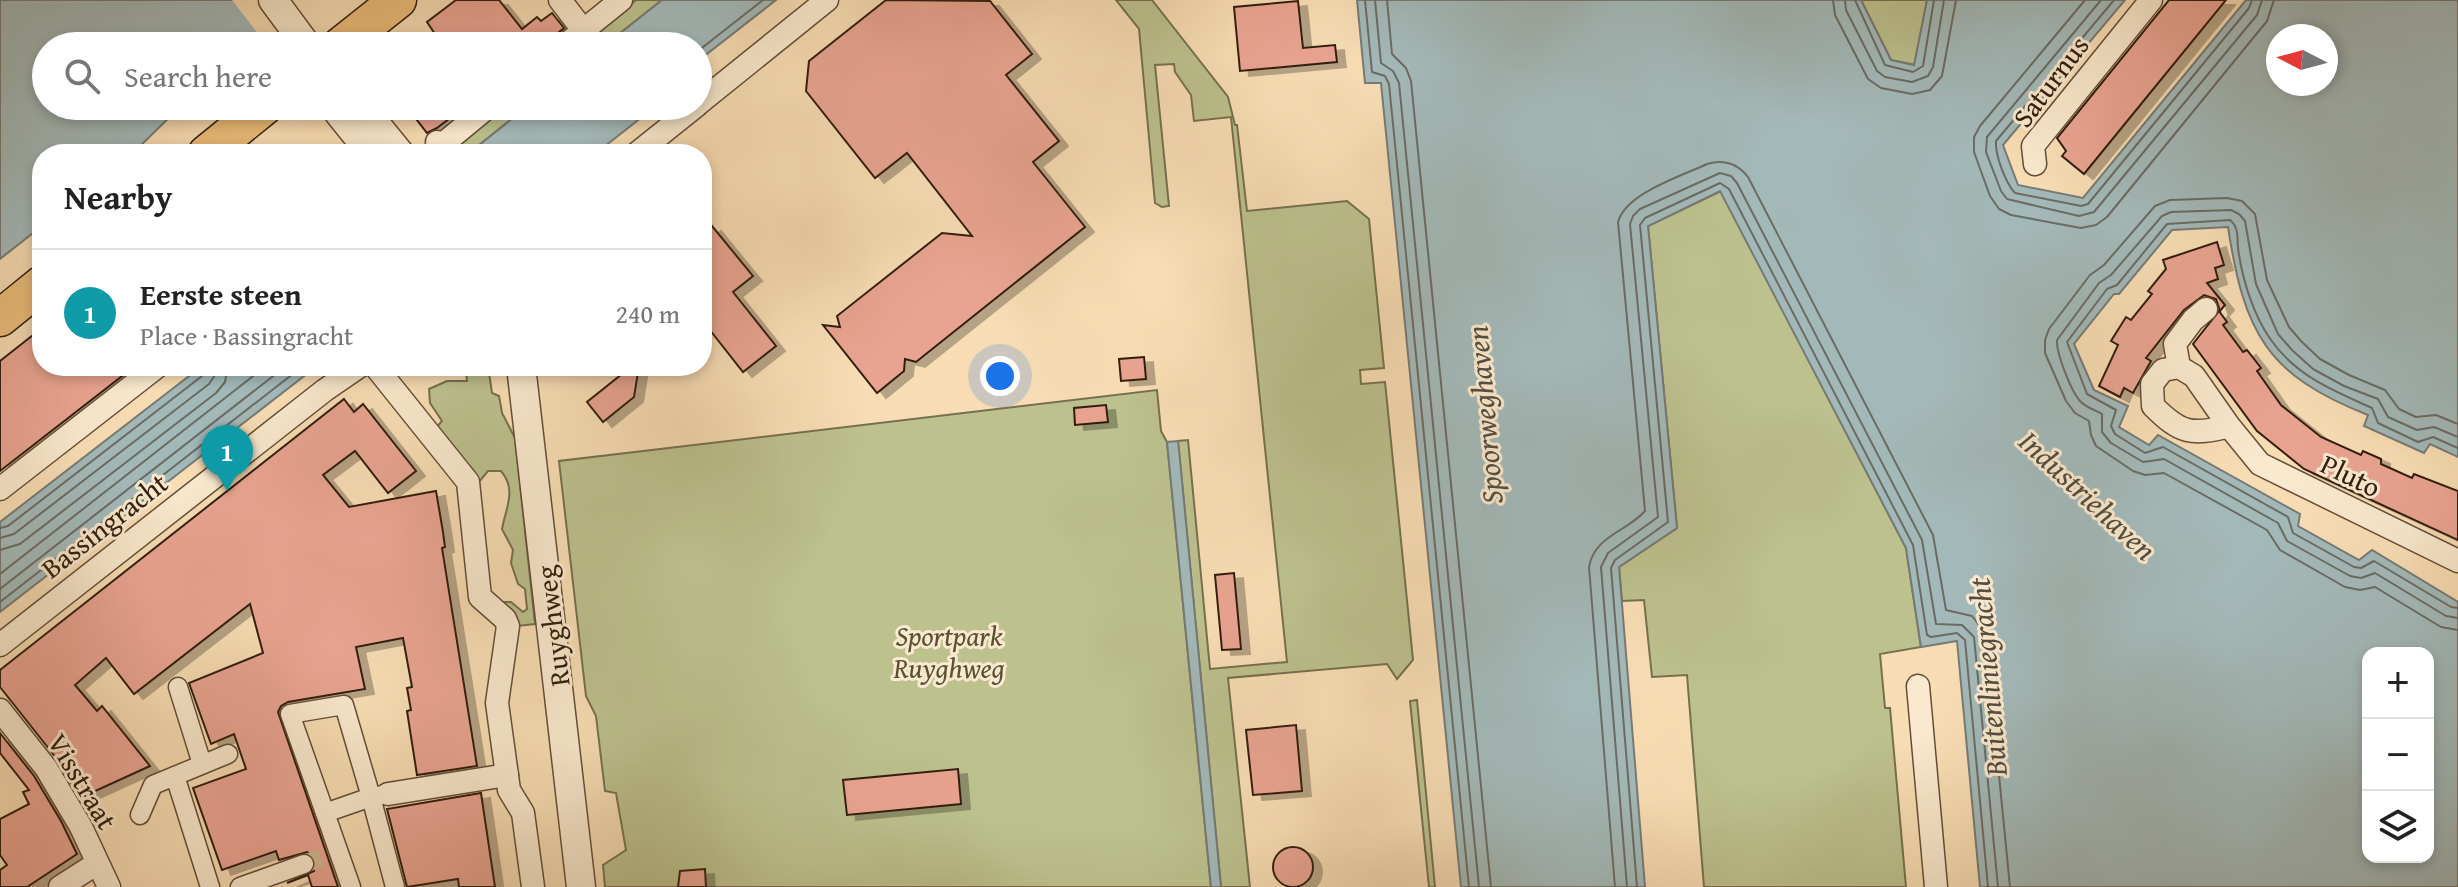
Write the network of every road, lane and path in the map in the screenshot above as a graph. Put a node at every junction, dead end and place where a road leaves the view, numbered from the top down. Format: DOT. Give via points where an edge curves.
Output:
graph roads {
  1 [pos="398,0"];
  2 [pos="560,0"];
  3 [pos="621,0"];
  4 [pos="827,0"];
  5 [pos="2151,0"];
  6 [pos="280,10"];
  7 [pos="583,30"];
  8 [pos="296,32"];
  9 [pos="358,32"];
  10 [pos="581,32"];
  11 [pos="712,93"];
  12 [pos="248,120"];
  13 [pos="345,120"];
  14 [pos="372,120"];
  15 [pos="472,120"];
  16 [pos="678,120"];
  17 [pos="437,142"];
  18 [pos="218,144"];
  19 [pos="364,144"];
  20 [pos="392,144"];
  21 [pos="443,144"];
  22 [pos="443,144"];
  23 [pos="648,144"];
  24 [pos="2035,164"];
  25 [pos="32,292"];
  26 [pos="2206,309"];
  27 [pos="0,318"];
  28 [pos="2179,367"];
  29 [pos="144,376"];
  30 [pos="345,376"];
  31 [pos="383,376"];
  32 [pos="522,376"];
  33 [pos="2229,426"];
  34 [pos="0,489"];
  35 [pos="2458,561"];
  36 [pos="0,645"];
  37 [pos="1918,686"];
  38 [pos="178,687"];
  39 [pos="0,710"];
  40 [pos="228,754"];
  41 [pos="202,764"];
  42 [pos="507,775"];
  43 [pos="175,776"];
  44 [pos="380,795"];
  45 [pos="325,813"];
  46 [pos="140,815"];
  47 [pos="96,864"];
  48 [pos="304,864"];
  49 [pos="60,887"];
  50 [pos="109,887"];
  51 [pos="210,887"];
  52 [pos="240,887"];
  53 [pos="351,887"];
  54 [pos="395,887"];
  55 [pos="533,887"];
  56 [pos="581,887"];
  57 [pos="1936,887"];
  1 -- 9 [label="main road"];
  2 -- 7 [label="street"];
  3 -- 7 [label="street"];
  4 -- 11 [label="street"];
  5 -- 24 [label="street, Saturnus" via="2033,146"];
  6 -- 8 [label="street"];
  7 -- 10 [label="street"];
  12 -- 18 [label="main road"];
  13 -- 19 [label="street"];
  14 -- 20 [label="street"];
  15 -- 21 [label="street"];
  16 -- 23 [label="street"];
  17 -- 22 [label="street"];
  25 -- 27 [label="main road"];
  26 -- 28 [label="street" via="2175,344"];
  28 -- 33 [label="street, Pluto" via="2194,376"];
  28 -- 33 [label="street" via="2163,370 2152,384 2153,406 2173,427 2203,433"];
  29 -- 34 [label="street"];
  30 -- 36 [label="street, Bassingracht"];
  31 -- 42 [label="street, Ruyghweg" via="468,482 480,597 508,626 497,699"];
  32 -- 56 [label="street, Ruyghweg"];
  33 -- 35 [label="street, Pluto" via="2260,464"];
  37 -- 57 [label="street"];
  38 -- 41 [label="street"];
  39 -- 47 [label="street, Visstraat" via="46,768"];
  40 -- 41 [label="street, Visstraat"];
  41 -- 43 [label="street, Visstraat"];
  42 -- 44 [label="street"];
  42 -- 55 [label="street, Ruyghweg" via="510,794 523,813"];
  43 -- 46 [label="street, Visstraat" via="153,785"];
  43 -- 51 [label="street"];
  44 -- 45 [label="street"];
  44 -- 45 [label="street" via="344,705 290,714"];
  44 -- 54 [label="street"];
  45 -- 53 [label="street" via="335,854"];
  47 -- 49 [label="street"];
  47 -- 50 [label="street, Visstraat"];
  48 -- 52 [label="street"];
}
